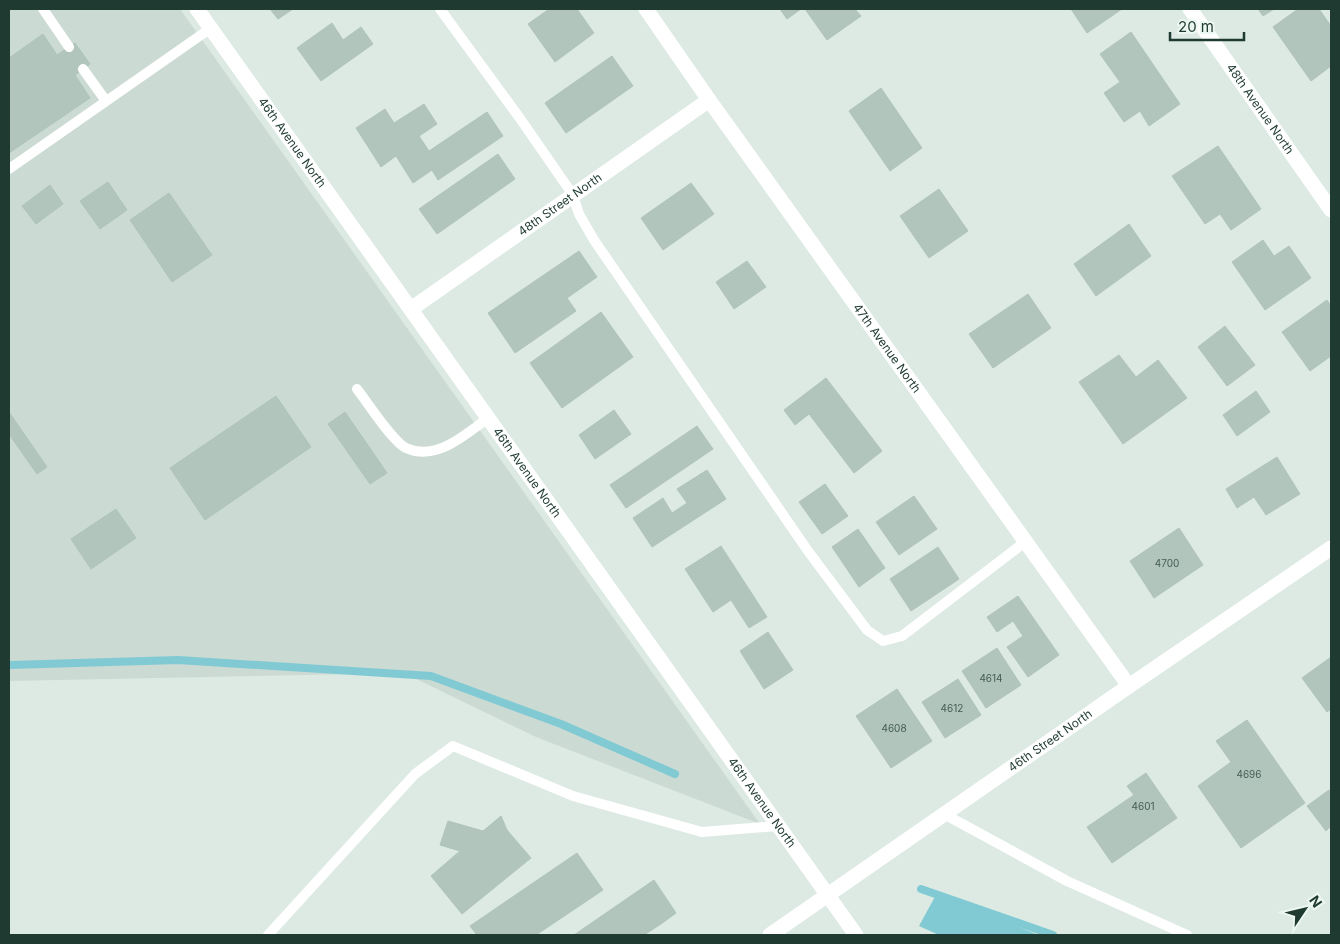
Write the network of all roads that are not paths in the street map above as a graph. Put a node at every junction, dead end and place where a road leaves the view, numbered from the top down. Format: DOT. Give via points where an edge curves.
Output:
graph roads {
  1 [pos="43,9"];
  2 [pos="197,9"];
  3 [pos="440,9"];
  4 [pos="646,9"];
  5 [pos="1190,9"];
  6 [pos="211,28"];
  7 [pos="69,47"];
  8 [pos="83,69"];
  9 [pos="709,100"];
  10 [pos="106,101"];
  11 [pos="9,169"];
  12 [pos="573,195"];
  13 [pos="1331,210"];
  14 [pos="411,308"];
  15 [pos="357,389"];
  16 [pos="488,418"];
  17 [pos="1025,542"];
  18 [pos="1331,549"];
  19 [pos="1129,686"];
  20 [pos="944,814"];
  21 [pos="778,826"];
  22 [pos="828,895"];
  23 [pos="268,935"];
  24 [pos="770,935"];
  25 [pos="856,935"];
  26 [pos="1187,935"];
  1 -- 7 [label="lane"];
  2 -- 6 [label="street, 46th Avenue North"];
  3 -- 12 [label="lane"];
  4 -- 9 [label="street, 47th Avenue North"];
  5 -- 13 [label="street, 48th Avenue North"];
  6 -- 10 [label="lane"];
  6 -- 14 [label="street, 46th Avenue North"];
  8 -- 10 [label="lane"];
  9 -- 12 [label="street, 48th Street North"];
  9 -- 17 [label="street, 47th Avenue North"];
  10 -- 11 [label="lane"];
  12 -- 14 [label="street, 48th Street North"];
  12 -- 17 [label="lane" via="579,214 594,240 808,551 867,630 883,641 902,636"];
  14 -- 16 [label="street, 46th Avenue North"];
  15 -- 16 [label="lane" via="396,440 406,448 426,452 442,448"];
  16 -- 21 [label="street, 46th Avenue North"];
  17 -- 19 [label="street, 47th Avenue North"];
  18 -- 19 [label="street, 46th Street North"];
  19 -- 20 [label="street, 46th Street North"];
  20 -- 22 [label="street, 46th Street North"];
  20 -- 26 [label="lane" via="1066,881"];
  21 -- 22 [label="street, 46th Avenue North"];
  21 -- 23 [label="lane" via="702,832 573,796 453,746 416,774"];
  22 -- 24 [label="street, 46th Street North"];
  22 -- 25 [label="street, 46th Avenue North"];
}
